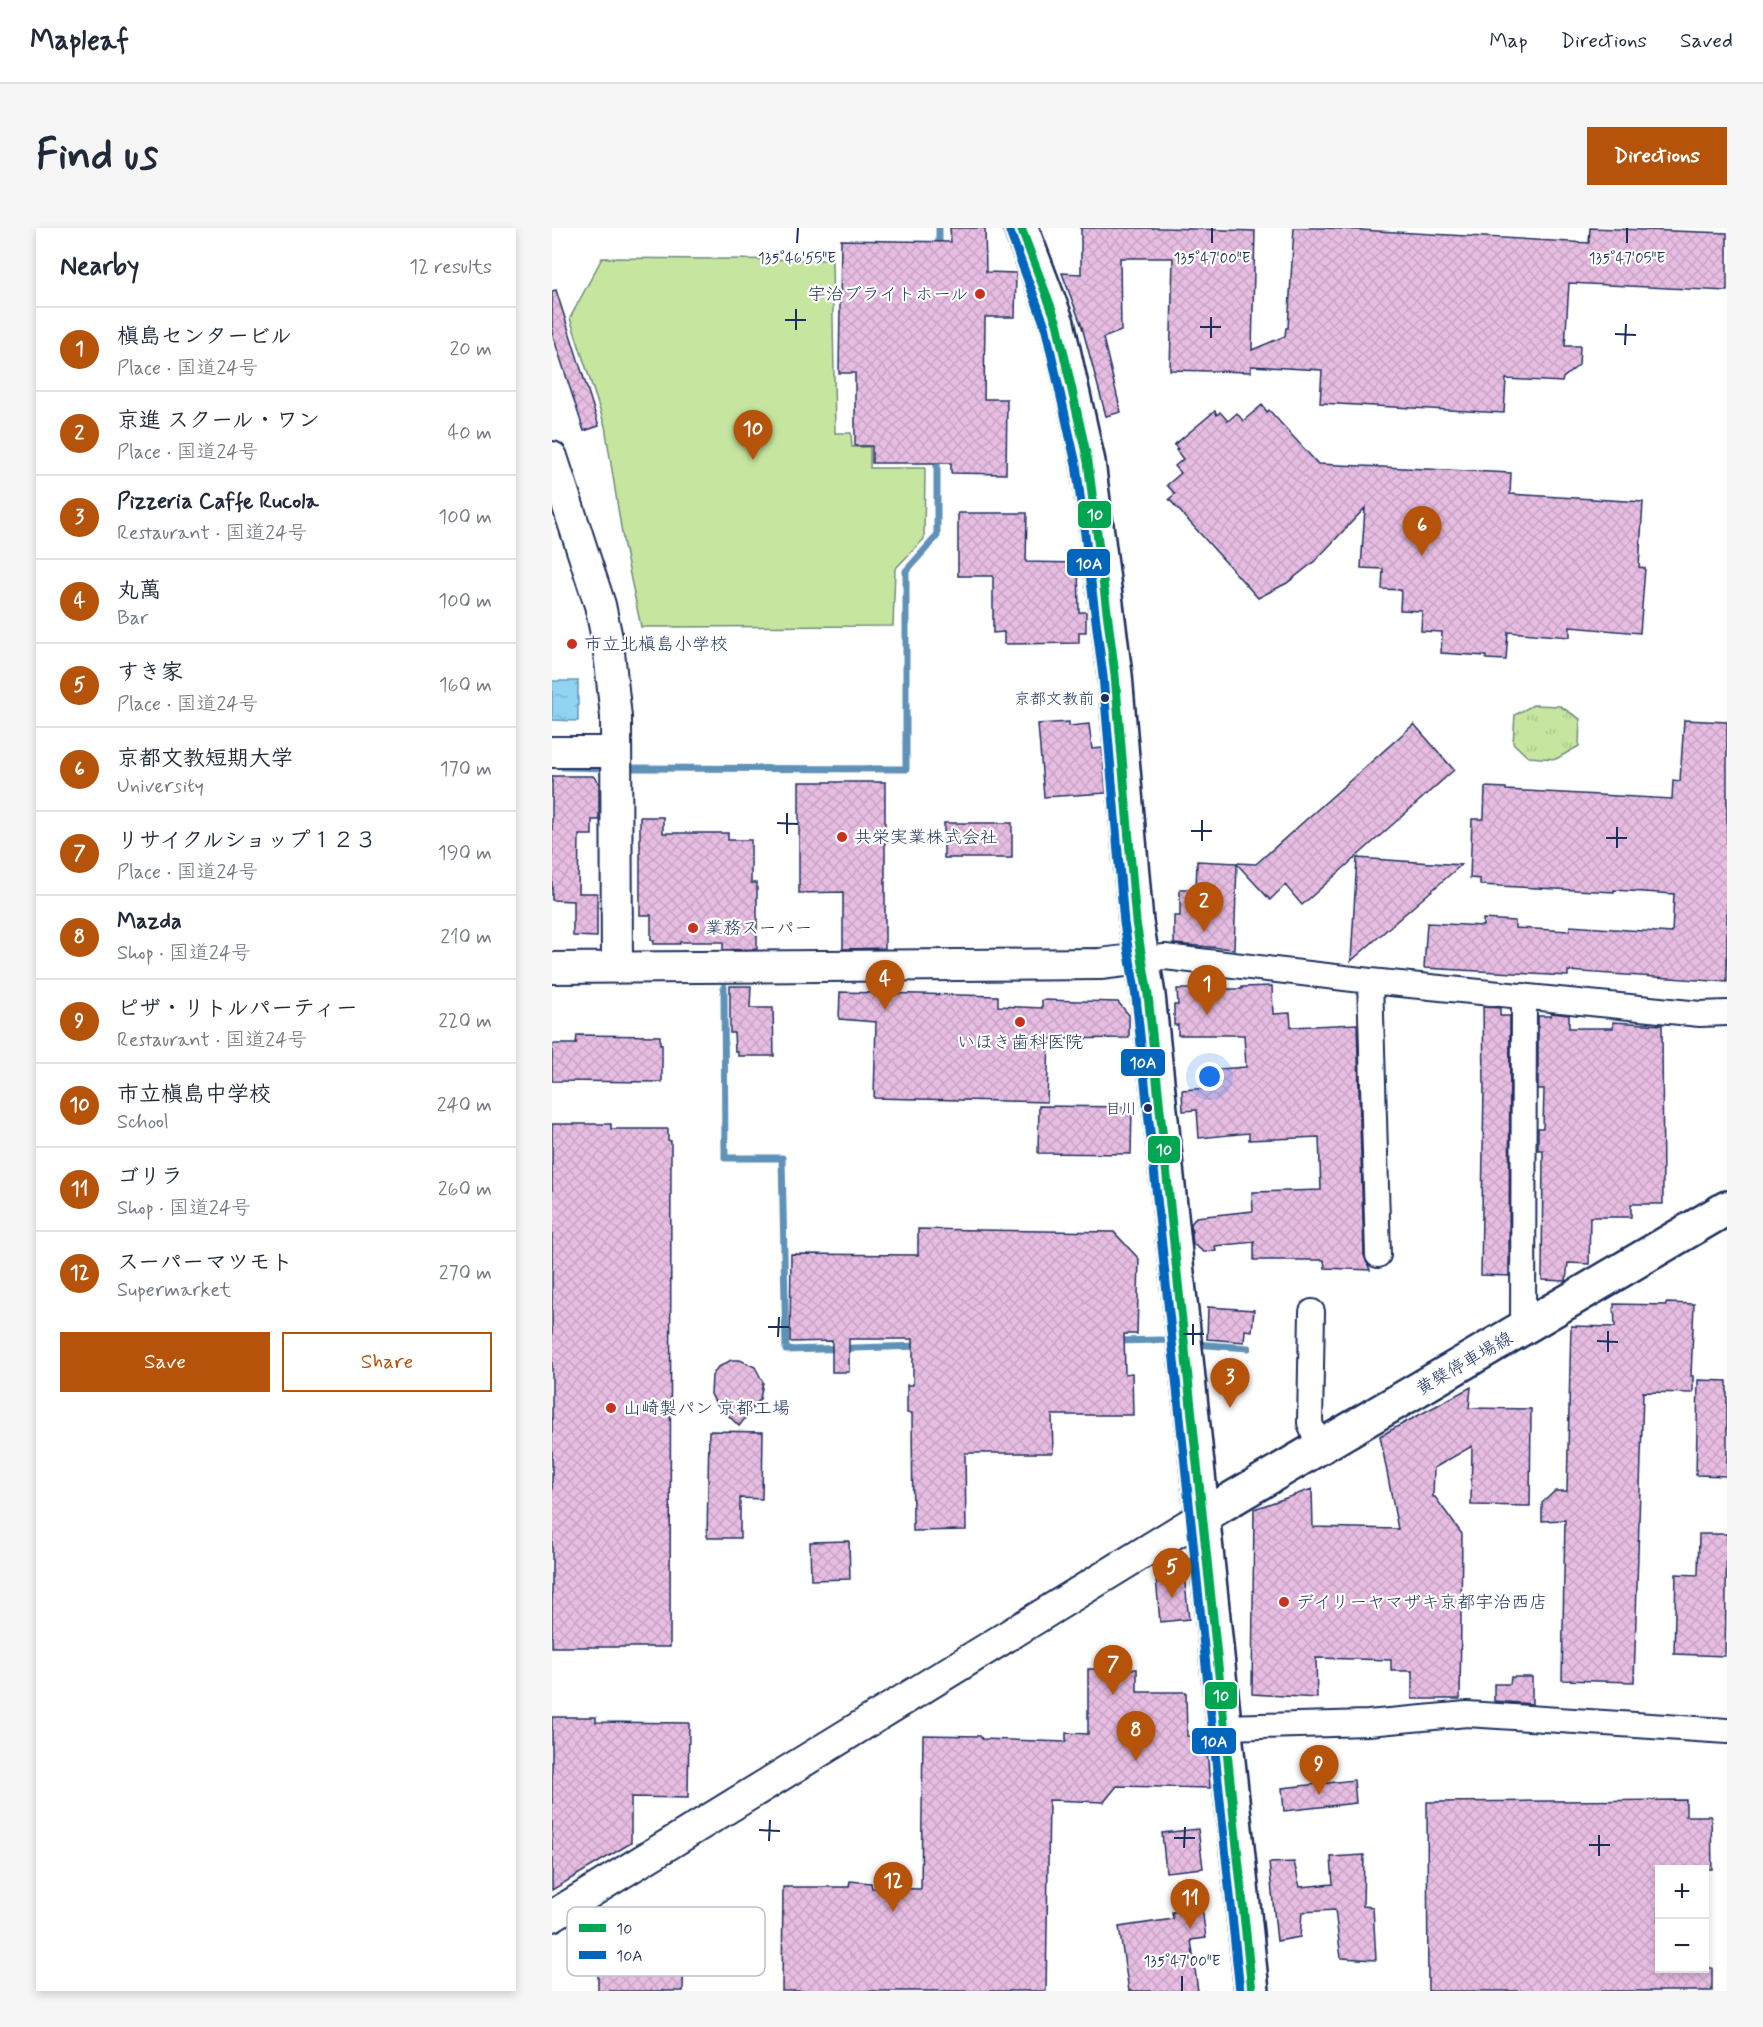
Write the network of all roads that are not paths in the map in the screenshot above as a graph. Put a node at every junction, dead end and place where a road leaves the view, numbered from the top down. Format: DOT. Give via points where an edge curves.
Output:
graph roads {
  1 [pos="1021,228"];
  2 [pos="552,458"];
  3 [pos="552,752"];
  4 [pos="616,762"];
  5 [pos="1141,959"];
  6 [pos="552,968"];
  7 [pos="617,968"];
  8 [pos="1370,981"];
  9 [pos="1524,996"];
  10 [pos="1727,1013"];
  11 [pos="1727,1208"];
  12 [pos="1378,1255"];
  13 [pos="1312,1312"];
  14 [pos="1523,1328"];
  15 [pos="1319,1448"];
  16 [pos="1202,1517"];
  17 [pos="1224,1727"];
  18 [pos="1727,1731"];
  19 [pos="552,1916"];
  20 [pos="1252,1991"];
  1 -- 5 [label="main road" via="1057,323 1088,462 1115,675"];
  2 -- 4 [label="street" via="600,605 608,643 616,717"];
  3 -- 4 [label="street"];
  4 -- 7 [label="street"];
  5 -- 7 [label="street" via="1100,964"];
  5 -- 8 [label="street" via="1165,957"];
  5 -- 16 [label="main road"];
  6 -- 7 [label="street"];
  8 -- 9 [label="street"];
  8 -- 12 [label="street"];
  9 -- 10 [label="street" via="1700,1014"];
  9 -- 14 [label="street"];
  11 -- 14 [label="main road, 黄檗停車場線"];
  13 -- 15 [label="street" via="1310,1423"];
  14 -- 15 [label="main road, 黄檗停車場線"];
  15 -- 16 [label="main road, 黄檗停車場線"];
  16 -- 17 [label="main road"];
  16 -- 19 [label="street"];
  17 -- 18 [label="street" via="1368,1723 1467,1714"];
  17 -- 20 [label="main road"];
}
